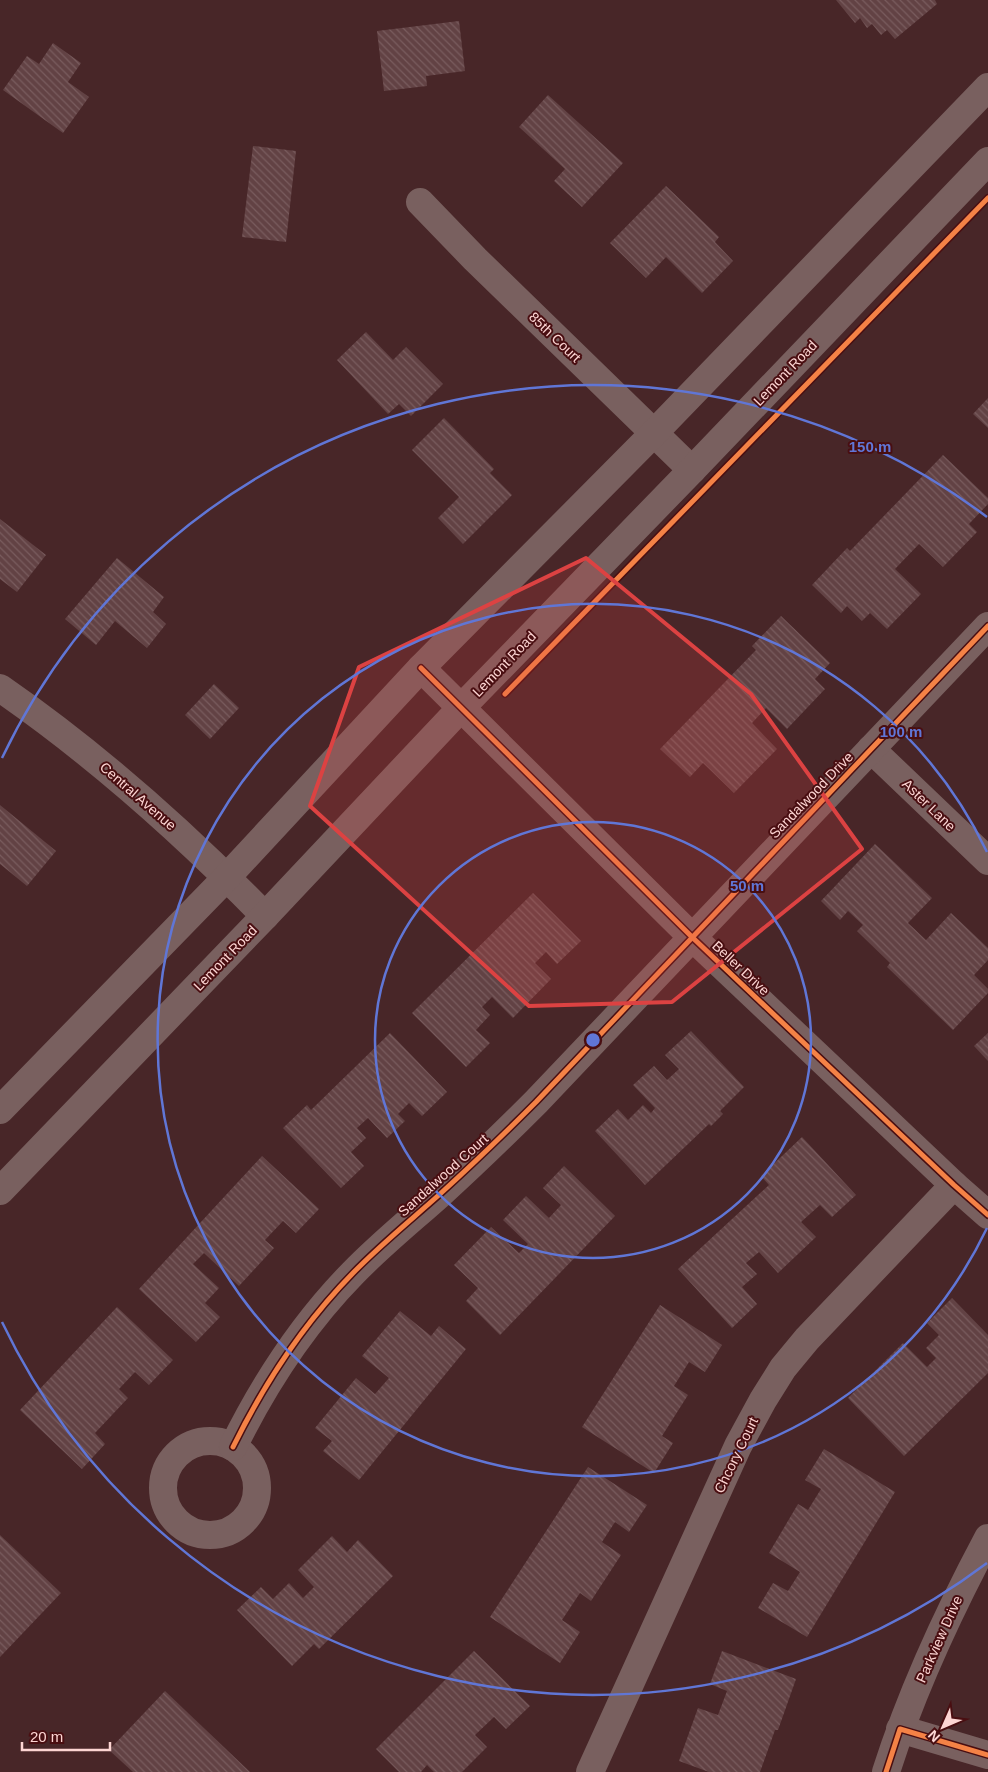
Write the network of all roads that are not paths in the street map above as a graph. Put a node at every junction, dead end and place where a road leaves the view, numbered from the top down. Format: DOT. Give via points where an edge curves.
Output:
graph roads {
  1 [pos="988,87"];
  2 [pos="988,161"];
  3 [pos="420,202"];
  4 [pos="654,433"];
  5 [pos="692,470"];
  6 [pos="988,626"];
  7 [pos="421,668"];
  8 [pos="0,688"];
  9 [pos="460,708"];
  10 [pos="871,749"];
  11 [pos="988,861"];
  12 [pos="227,877"];
  13 [pos="265,916"];
  14 [pos="693,938"];
  15 [pos="0,1110"];
  16 [pos="954,1185"];
  17 [pos="0,1191"];
  18 [pos="988,1215"];
  19 [pos="233,1447"];
  20 [pos="988,1538"];
  21 [pos="900,1729"];
  22 [pos="988,1755"];
  23 [pos="590,1772"];
  24 [pos="886,1772"];
  1 -- 4 [label="street"];
  2 -- 5 [label="street, Lemont Road"];
  3 -- 4 [label="street, 85th Court"];
  4 -- 5 [label="street, 85th Court"];
  4 -- 7 [label="street"];
  5 -- 9 [label="street, Lemont Road"];
  6 -- 10 [label="street, Sandalwood Drive"];
  7 -- 9 [label="street, Beller Drive"];
  7 -- 12 [label="street"];
  8 -- 12 [label="street, Central Avenue" via="93,756"];
  9 -- 13 [label="street, Lemont Road"];
  9 -- 14 [label="street, Beller Drive"];
  10 -- 11 [label="street, Aster Lane"];
  10 -- 14 [label="street, Sandalwood Drive"];
  12 -- 13 [label="street, Central Avenue"];
  12 -- 15 [label="street"];
  13 -- 17 [label="street, Lemont Road"];
  14 -- 16 [label="street, Beller Drive"];
  14 -- 19 [label="street, Sandalwood Court" via="492,1146 353,1272 280,1363 254,1404"];
  16 -- 18 [label="street, Beller Drive"];
  16 -- 23 [label="street, Chcory Court" via="807,1338 763,1400 738,1446"];
  20 -- 21 [label="street, Parkview Drive" via="960,1592"];
  21 -- 22 [label="street"];
  21 -- 24 [label="street, Parkview Drive"];
}
